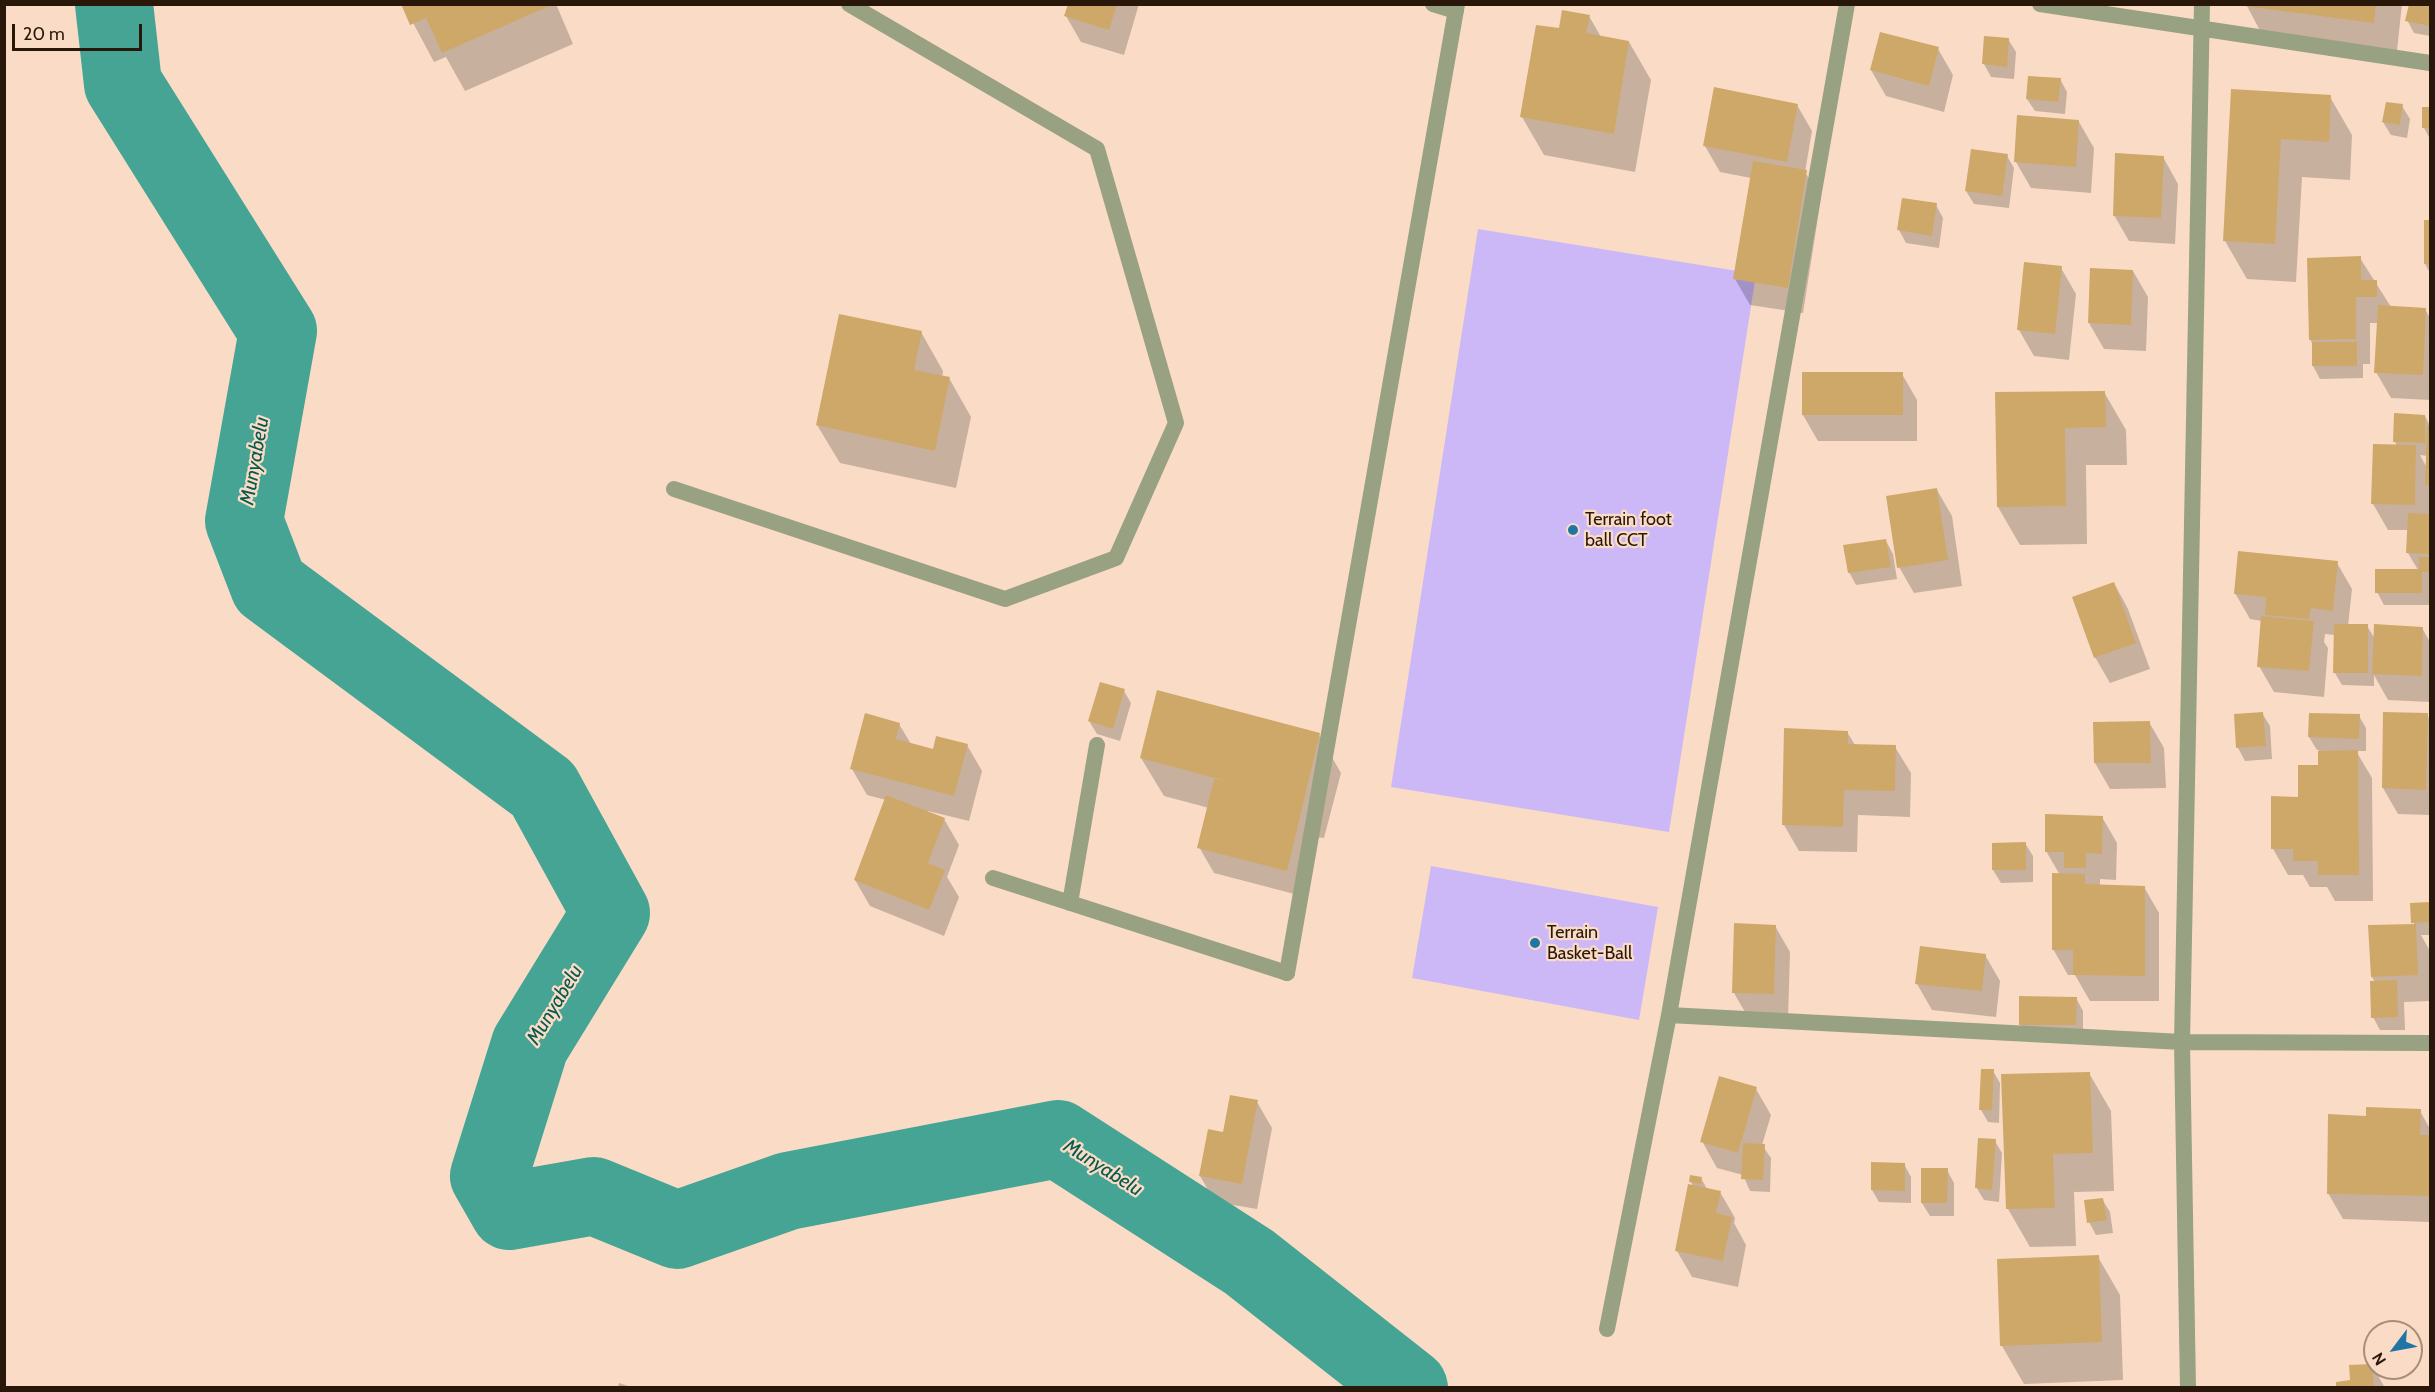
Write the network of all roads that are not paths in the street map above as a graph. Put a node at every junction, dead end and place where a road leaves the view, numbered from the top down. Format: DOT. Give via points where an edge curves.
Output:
graph roads {
  1 [pos="849,4"];
  2 [pos="1433,4"];
  3 [pos="1847,4"];
  4 [pos="2040,4"];
  5 [pos="2202,4"];
  6 [pos="1456,8"];
  7 [pos="2202,29"];
  8 [pos="2430,63"];
  9 [pos="674,489"];
  10 [pos="1097,746"];
  11 [pos="993,878"];
  12 [pos="1070,903"];
  13 [pos="1669,1014"];
  14 [pos="2182,1042"];
  15 [pos="2430,1043"];
  16 [pos="1607,1329"];
  17 [pos="2188,1388"];
  1 -- 9 [label="street" via="1097,149 1176,423 1116,558 1005,599"];
  2 -- 6 [label="street"];
  3 -- 13 [label="street"];
  4 -- 7 [label="street"];
  5 -- 7 [label="street"];
  6 -- 12 [label="street" via="1287,973"];
  7 -- 8 [label="street"];
  7 -- 14 [label="street"];
  10 -- 12 [label="street"];
  11 -- 12 [label="street"];
  13 -- 14 [label="street"];
  13 -- 16 [label="street"];
  14 -- 15 [label="street"];
  14 -- 17 [label="street"];
}
